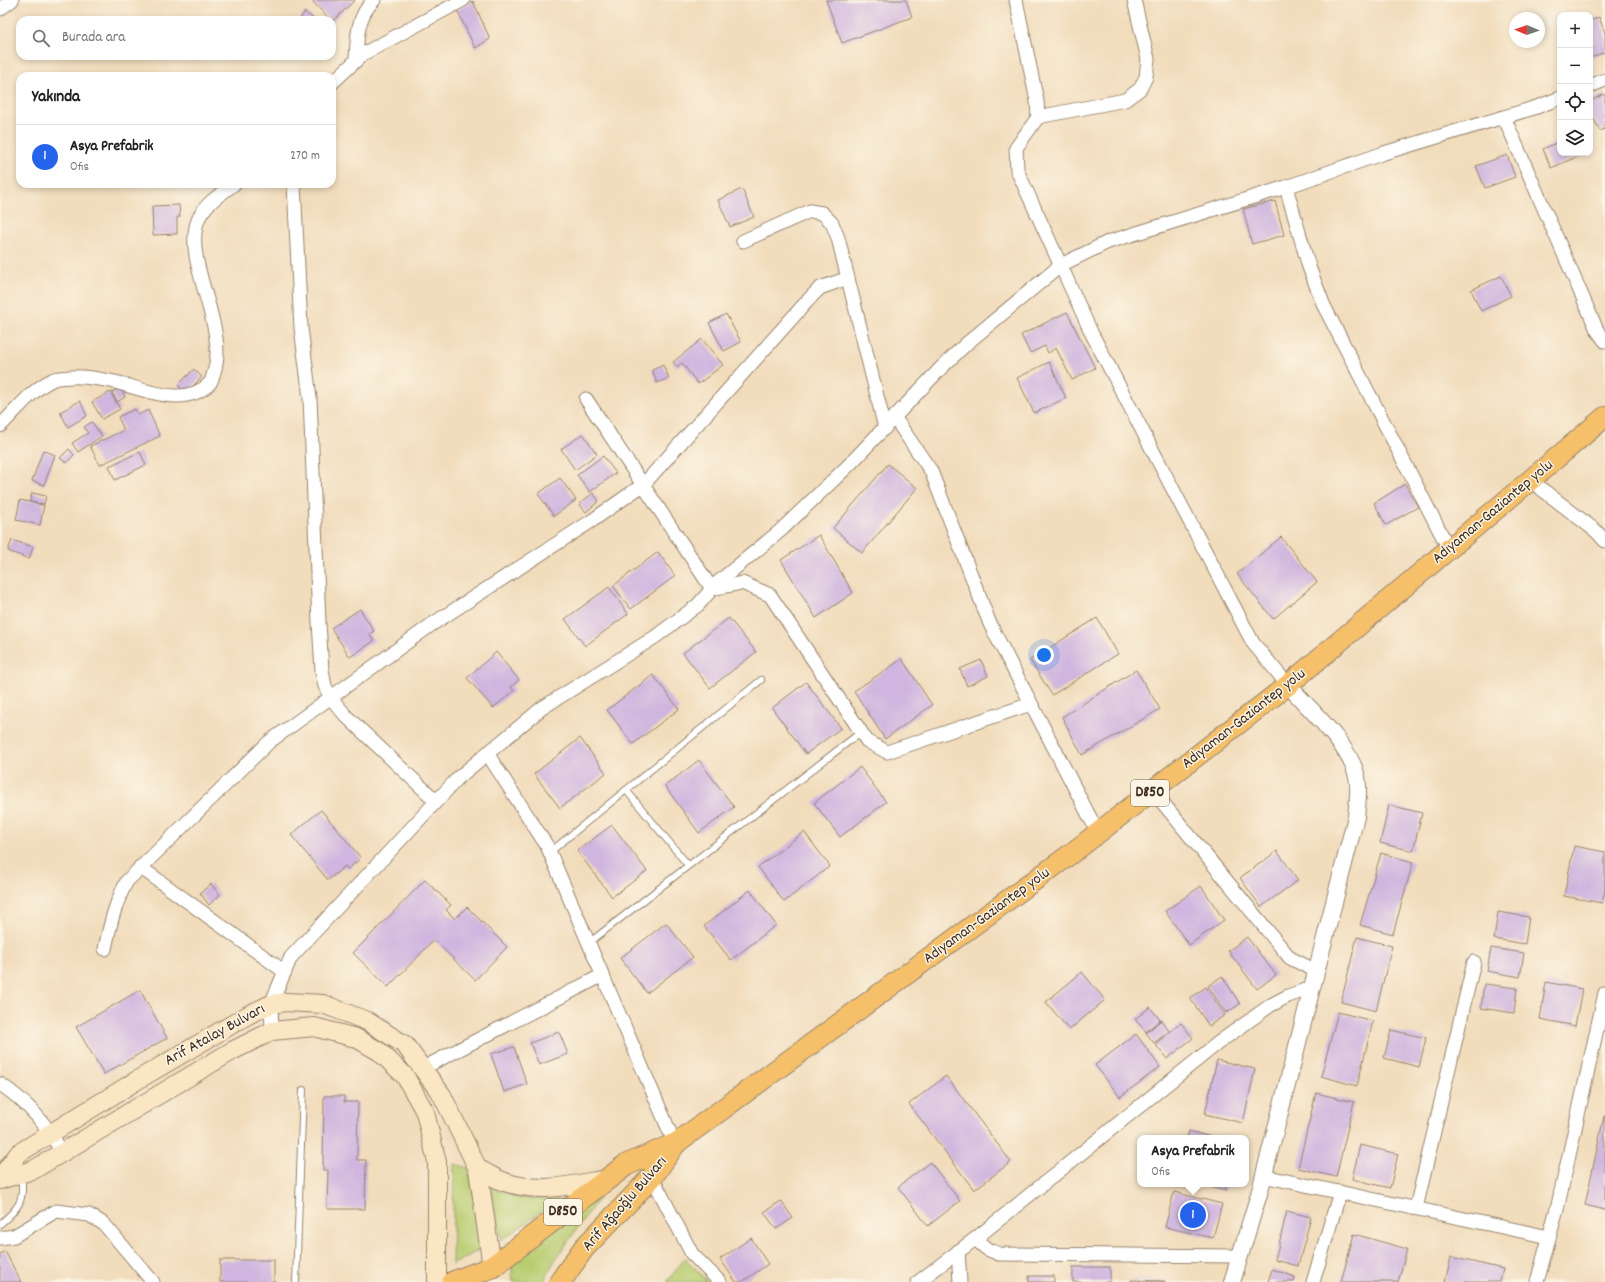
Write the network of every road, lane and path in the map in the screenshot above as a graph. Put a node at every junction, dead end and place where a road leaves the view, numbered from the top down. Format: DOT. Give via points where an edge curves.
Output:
graph roads {
  1 [pos="12,0"];
  2 [pos="374,0"];
  3 [pos="464,0"];
  4 [pos="1016,0"];
  5 [pos="1134,0"];
  6 [pos="0,9"];
  7 [pos="356,60"];
  8 [pos="336,79"];
  9 [pos="1605,80"];
  10 [pos="1593,85"];
  11 [pos="1557,99"];
  12 [pos="1038,117"];
  13 [pos="1504,117"];
  14 [pos="1286,187"];
  15 [pos="229,188"];
  16 [pos="294,188"];
  17 [pos="743,241"];
  18 [pos="1061,265"];
  19 [pos="848,278"];
  20 [pos="1605,341"];
  21 [pos="586,399"];
  22 [pos="894,417"];
  23 [pos="1605,417"];
  24 [pos="0,426"];
  25 [pos="884,428"];
  26 [pos="1530,480"];
  27 [pos="644,484"];
  28 [pos="1605,541"];
  29 [pos="1449,549"];
  30 [pos="712,589"];
  31 [pos="761,680"];
  32 [pos="1288,685"];
  33 [pos="331,698"];
  34 [pos="1031,704"];
  35 [pos="860,732"];
  36 [pos="487,754"];
  37 [pos="626,790"];
  38 [pos="1153,791"];
  39 [pos="436,801"];
  40 [pos="1098,833"];
  41 [pos="550,852"];
  42 [pos="688,865"];
  43 [pos="140,867"];
  44 [pos="590,942"];
  45 [pos="105,949"];
  46 [pos="1474,962"];
  47 [pos="1316,971"];
  48 [pos="285,972"];
  49 [pos="603,975"];
  50 [pos="1311,988"];
  51 [pos="1605,993"];
  52 [pos="271,1004"];
  53 [pos="272,1031"];
  54 [pos="423,1068"];
  55 [pos="0,1084"];
  56 [pos="303,1090"];
  57 [pos="52,1133"];
  58 [pos="675,1144"];
  59 [pos="62,1153"];
  60 [pos="478,1169"];
  61 [pos="21,1173"];
  62 [pos="1264,1176"];
  63 [pos="652,1178"];
  64 [pos="0,1179"];
  65 [pos="606,1179"];
  66 [pos="1340,1192"];
  67 [pos="1416,1208"];
  68 [pos="0,1224"];
  69 [pos="1549,1237"];
  70 [pos="0,1238"];
  71 [pos="975,1239"];
  72 [pos="958,1252"];
  73 [pos="1239,1256"];
  74 [pos="494,1274"];
  75 [pos="153,1282"];
  76 [pos="296,1282"];
  77 [pos="437,1282"];
  78 [pos="453,1282"];
  79 [pos="560,1282"];
  80 [pos="720,1282"];
  81 [pos="918,1282"];
  82 [pos="960,1282"];
  83 [pos="1232,1282"];
  84 [pos="1313,1282"];
  85 [pos="1536,1282"];
  1 -- 6 [label="street"];
  2 -- 7 [label="street" via="360,19"];
  3 -- 7 [label="street"];
  4 -- 12 [label="street"];
  5 -- 12 [label="street" via="1148,59 1146,77 1140,89 1125,100"];
  7 -- 8 [label="street"];
  9 -- 10 [label="street"];
  11 -- 13 [label="street"];
  12 -- 18 [label="street" via="1016,148 1015,159 1017,170"];
  13 -- 14 [label="street" via="1384,153"];
  13 -- 20 [label="street" via="1597,330"];
  14 -- 18 [label="street" via="1108,242"];
  14 -- 29 [label="street" via="1309,267 1324,306"];
  15 -- 24 [label="street" via="208,204 198,219 195,233 196,252 218,347 211,382 200,390 184,395 151,393 115,382 82,376 53,379 25,401"];
  16 -- 33 [label="street" via="302,328 310,398 322,670 325,686"];
  17 -- 19 [label="street" via="810,211 822,213 832,224 838,238"];
  18 -- 22 [label="street" via="966,344"];
  18 -- 32 [label="street" via="1092,334 1253,642"];
  19 -- 25 [label="street"];
  19 -- 27 [label="street" via="820,288 810,298"];
  21 -- 27 [label="street"];
  22 -- 25 [label="street"];
  22 -- 34 [label="street" via="931,471 990,624"];
  23 -- 26 [label="main road, Adıyaman-Gaziantep yolu / D850"];
  25 -- 30 [label="street" via="780,531"];
  26 -- 28 [label="street" via="1596,531"];
  26 -- 29 [label="main road, Adıyaman-Gaziantep yolu / D850"];
  27 -- 30 [label="street"];
  27 -- 33 [label="street" via="431,625"];
  29 -- 32 [label="main road, Adıyaman-Gaziantep yolu / D850"];
  30 -- 35 [label="street" via="742,583 770,595"];
  30 -- 36 [label="street" via="698,605 655,637 542,708"];
  31 -- 37 [label="lane"];
  32 -- 38 [label="main road, Adıyaman-Gaziantep yolu / D850"];
  32 -- 47 [label="street" via="1344,748 1358,779 1356,817"];
  33 -- 39 [label="street" via="346,716"];
  33 -- 43 [label="street" via="269,742"];
  34 -- 35 [label="street" via="886,752 867,741"];
  34 -- 40 [label="street"];
  35 -- 42 [label="lane"];
  36 -- 39 [label="street" via="459,777"];
  36 -- 41 [label="street"];
  37 -- 41 [label="lane"];
  37 -- 42 [label="lane"];
  38 -- 40 [label="main road, Adıyaman-Gaziantep yolu / D850"];
  38 -- 47 [label="street" via="1290,958"];
  39 -- 48 [label="street" via="291,957"];
  40 -- 58 [label="main road, Adıyaman-Gaziantep yolu / D850"];
  41 -- 44 [label="street"];
  42 -- 44 [label="lane"];
  43 -- 45 [label="street" via="127,881 119,896"];
  43 -- 48 [label="street"];
  44 -- 49 [label="street"];
  46 -- 67 [label="street"];
  47 -- 50 [label="street"];
  48 -- 52 [label="street"];
  49 -- 54 [label="street"];
  49 -- 58 [label="street"];
  50 -- 62 [label="street"];
  50 -- 71 [label="street" via="1271,1005 1218,1043"];
  51 -- 69 [label="street"];
  52 -- 53 [label="street"];
  52 -- 54 [label="main road, Arif Atalay Bulvarı" via="323,1004 367,1021 405,1045"];
  52 -- 57 [label="main road, Arif Atalay Bulvarı" via="138,1079"];
  53 -- 59 [label="main road, Arif Atalay Bulvarı" via="232,1051"];
  53 -- 77 [label="main road, Arif Atalay Bulvarı" via="314,1027 356,1038 380,1052 405,1076 425,1112 437,1162"];
  54 -- 60 [label="main road, Arif Atalay Bulvarı" via="442,1095"];
  55 -- 57 [label="street" via="16,1095"];
  56 -- 76 [label="lane"];
  57 -- 59 [label="street"];
  57 -- 64 [label="main road, Arif Atalay Bulvarı" via="19,1153"];
  58 -- 63 [label="highway, Arif Ağaoğlu Bulvarı / D850"];
  58 -- 65 [label="highway, Arif Ağaoğlu Bulvarı / D850" via="626,1165"];
  59 -- 61 [label="main road, Arif Atalay Bulvarı" via="33,1170"];
  60 -- 65 [label="main road" via="505,1182 544,1189"];
  60 -- 74 [label="main road, Arif Atalay Bulvarı"];
  61 -- 64 [label="main road, Arif Atalay Bulvarı"];
  61 -- 68 [label="lane" via="24,1189 19,1204"];
  62 -- 66 [label="street"];
  62 -- 73 [label="street"];
  63 -- 79 [label="highway, Arif Ağaoğlu Bulvarı / D850" via="584,1248"];
  63 -- 80 [label="street" via="692,1254"];
  65 -- 74 [label="highway, Arif Ağaoğlu Bulvarı / D850"];
  66 -- 67 [label="street"];
  66 -- 84 [label="street"];
  67 -- 69 [label="street"];
  69 -- 85 [label="street"];
  70 -- 75 [label="street" via="14,1236 56,1211 89,1215 104,1224"];
  71 -- 72 [label="street"];
  71 -- 73 [label="street" via="987,1250 999,1254"];
  72 -- 81 [label="street"];
  72 -- 82 [label="street"];
  73 -- 83 [label="street"];
  74 -- 78 [label="highway, Arif Ağaoğlu Bulvarı / D850"];
}
